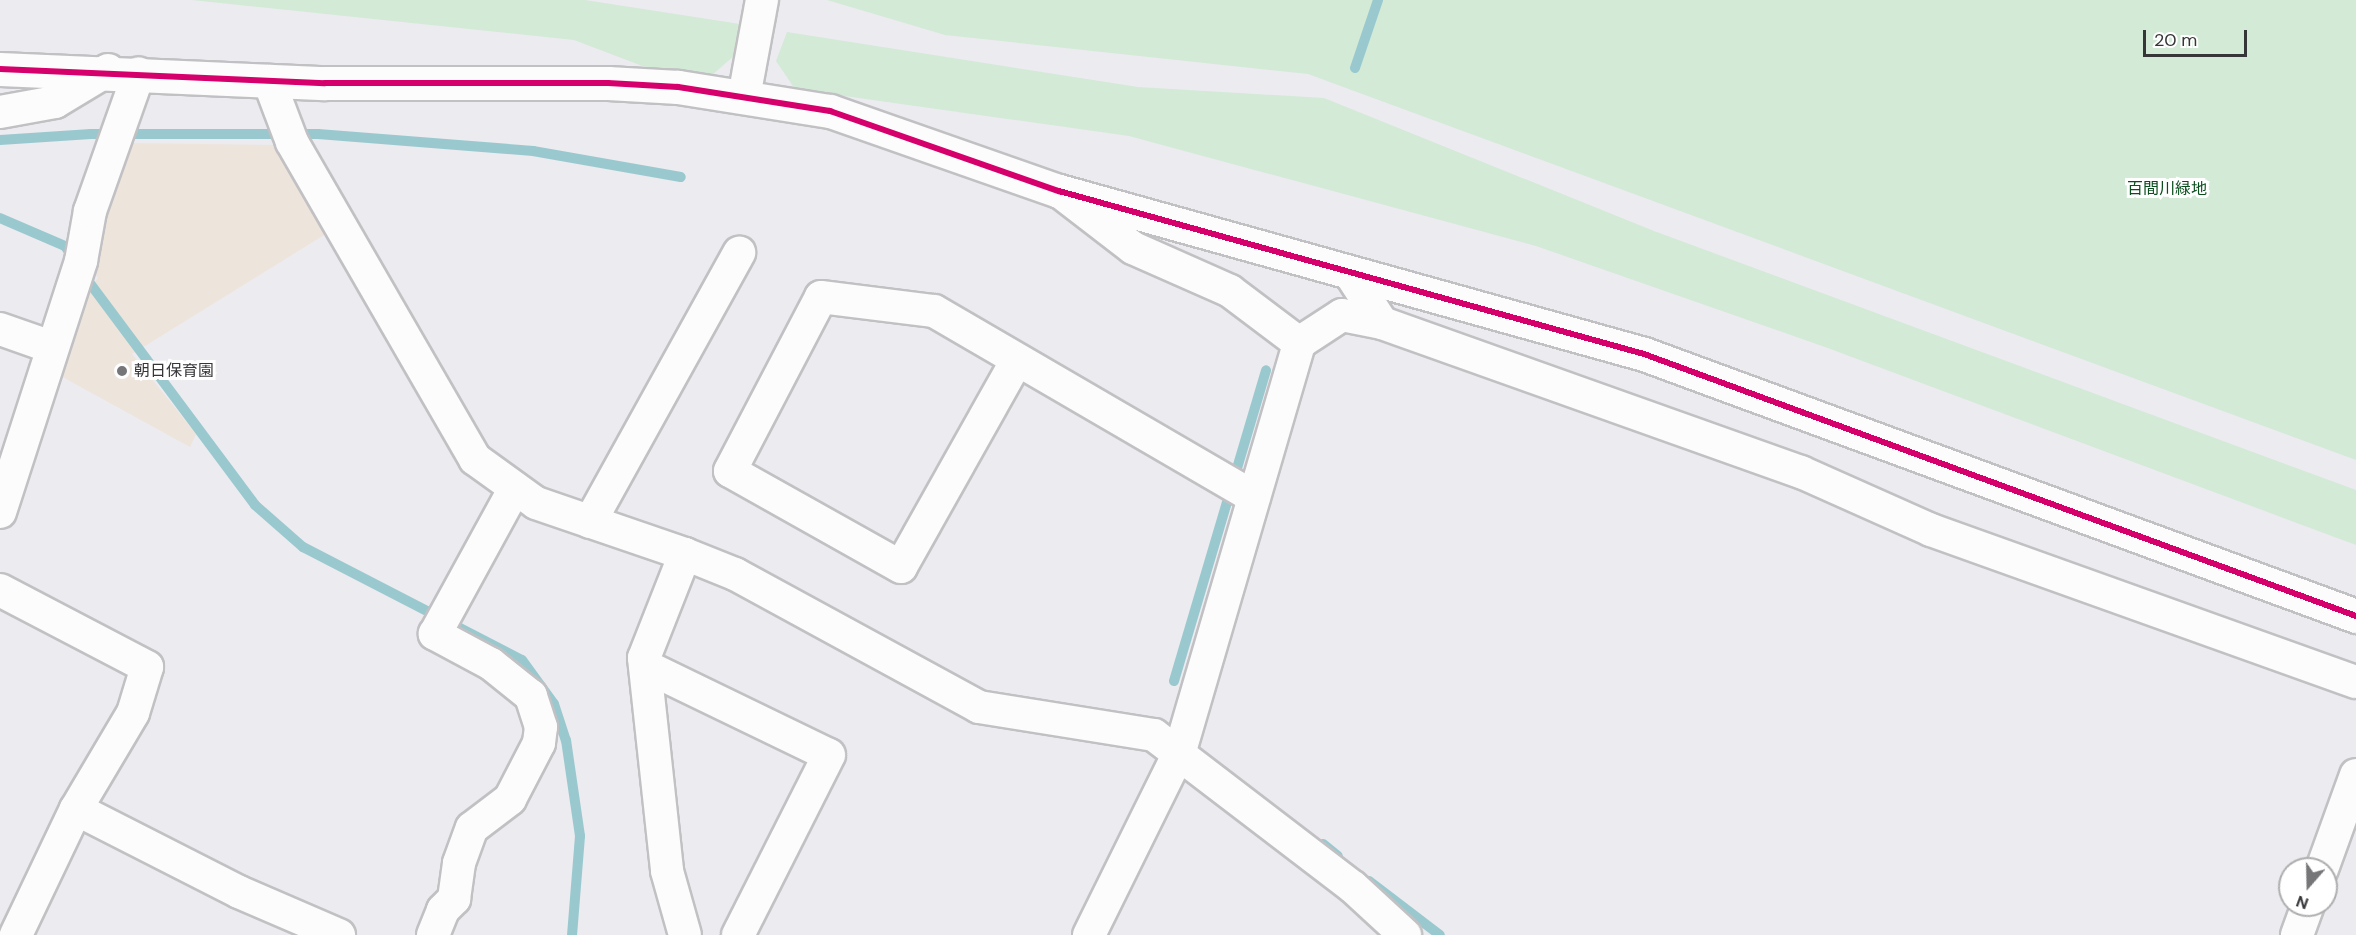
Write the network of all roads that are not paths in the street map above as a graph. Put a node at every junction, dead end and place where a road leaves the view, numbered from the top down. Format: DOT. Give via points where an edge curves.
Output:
graph roads {
  1 [pos="762,0"];
  2 [pos="0,69"];
  3 [pos="124,71"];
  4 [pos="269,81"];
  5 [pos="746,84"];
  6 [pos="0,112"];
  7 [pos="1059,191"];
  8 [pos="740,253"];
  9 [pos="1351,275"];
  10 [pos="1382,323"];
  11 [pos="0,329"];
  12 [pos="1299,343"];
  13 [pos="51,347"];
  14 [pos="1017,360"];
  15 [pos="516,488"];
  16 [pos="1239,488"];
  17 [pos="0,512"];
  18 [pos="590,522"];
  19 [pos="685,554"];
  20 [pos="0,591"];
  21 [pos="2356,616"];
  22 [pos="645,666"];
  23 [pos="2356,682"];
  24 [pos="1180,751"];
  25 [pos="2356,775"];
  26 [pos="76,809"];
  27 [pos="2326,857"];
  28 [pos="2304,917"];
  29 [pos="16,935"];
  30 [pos="339,935"];
  31 [pos="433,935"];
  32 [pos="685,935"];
  33 [pos="738,935"];
  34 [pos="1089,935"];
  35 [pos="1405,935"];
  36 [pos="2297,935"];
  1 -- 5 [label="street"];
  2 -- 3 [label="street"];
  3 -- 4 [label="street"];
  3 -- 6 [label="street" via="55,102"];
  3 -- 13 [label="street" via="117,134 90,211 78,272"];
  4 -- 5 [label="street"];
  4 -- 15 [label="street" via="288,134 475,459"];
  5 -- 7 [label="street"];
  7 -- 9 [label="street"];
  7 -- 12 [label="street" via="1133,248 1230,291"];
  8 -- 18 [label="street"];
  9 -- 10 [label="street"];
  9 -- 21 [label="street" via="1644,354"];
  10 -- 12 [label="street" via="1342,315"];
  10 -- 23 [label="street" via="1801,472 1931,530"];
  11 -- 13 [label="street"];
  12 -- 16 [label="street"];
  13 -- 17 [label="street"];
  14 -- 14 [label="street" via="934,311 821,297 730,471 901,567"];
  14 -- 16 [label="street"];
  15 -- 18 [label="street" via="536,503"];
  15 -- 31 [label="street" via="435,634 491,664 531,696 541,727 533,758 510,799 472,828 459,863 456,892"];
  16 -- 24 [label="street"];
  18 -- 19 [label="street"];
  19 -- 22 [label="street" via="644,658"];
  19 -- 24 [label="street" via="735,574 979,707 1154,735"];
  20 -- 26 [label="street" via="147,667 133,713"];
  22 -- 32 [label="street" via="667,871"];
  22 -- 33 [label="street" via="829,755"];
  24 -- 34 [label="street"];
  24 -- 35 [label="street" via="1353,887"];
  25 -- 27 [label="street"];
  26 -- 29 [label="street"];
  26 -- 30 [label="street" via="239,892"];
  28 -- 36 [label="street"];
}
